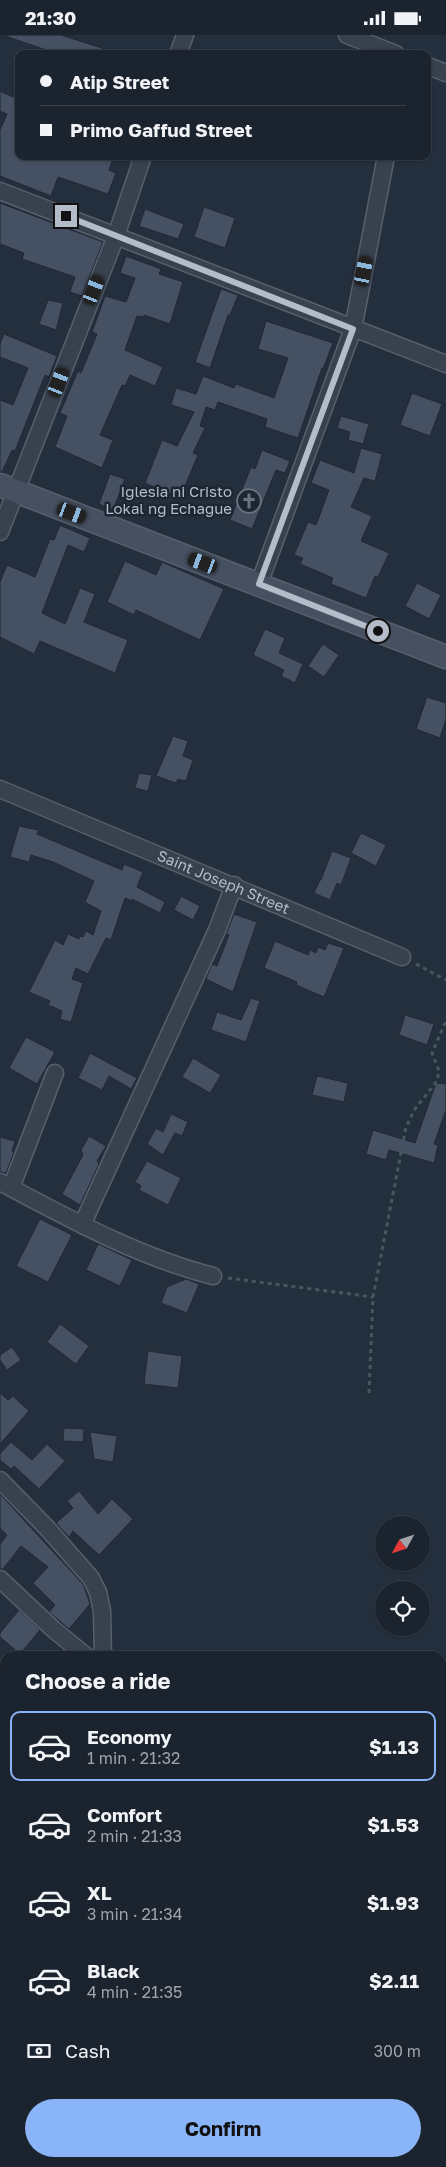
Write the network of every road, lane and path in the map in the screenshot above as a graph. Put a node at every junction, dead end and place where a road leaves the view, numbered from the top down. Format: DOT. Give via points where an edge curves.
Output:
graph roads {
  1 [pos="184,35"];
  2 [pos="346,35"];
  3 [pos="179,50"];
  4 [pos="385,50"];
  5 [pos="431,67"];
  6 [pos="446,73"];
  7 [pos="142,160"];
  8 [pos="385,160"];
  9 [pos="0,191"];
  10 [pos="116,235"];
  11 [pos="353,329"];
  12 [pos="446,364"];
  13 [pos="8,488"];
  14 [pos="0,532"];
  15 [pos="259,584"];
  16 [pos="446,657"];
  17 [pos="0,789"];
  18 [pos="234,885"];
  19 [pos="402,957"];
  20 [pos="446,980"];
  21 [pos="446,1021"];
  22 [pos="55,1073"];
  23 [pos="5,1185"];
  24 [pos="82,1225"];
  25 [pos="213,1276"];
  26 [pos="373,1297"];
  27 [pos="369,1393"];
  28 [pos="0,1480"];
  29 [pos="0,1579"];
  30 [pos="80,1651"];
  31 [pos="103,1651"];
  1 -- 3 [label="street"];
  2 -- 4 [label="street"];
  5 -- 6 [label="street"];
  7 -- 10 [label="street"];
  8 -- 11 [label="street"];
  9 -- 10 [label="street"];
  10 -- 11 [label="street"];
  10 -- 13 [label="street"];
  11 -- 12 [label="street"];
  11 -- 15 [label="street"];
  13 -- 14 [label="street"];
  13 -- 15 [label="main road"];
  15 -- 16 [label="main road"];
  17 -- 18 [label="street, Saint Joseph Street"];
  18 -- 19 [label="street, Saint Joseph Street"];
  18 -- 24 [label="street" via="217,930"];
  19 -- 20 [label="path"];
  21 -- 26 [label="path" via="432,1053 439,1071 437,1081 415,1109 406,1127"];
  22 -- 23 [label="street"];
  23 -- 24 [label="street"];
  24 -- 25 [label="street" via="166,1262"];
  25 -- 26 [label="path"];
  26 -- 27 [label="path"];
  28 -- 31 [label="street" via="91,1578 102,1611"];
  29 -- 30 [label="street"];
}
